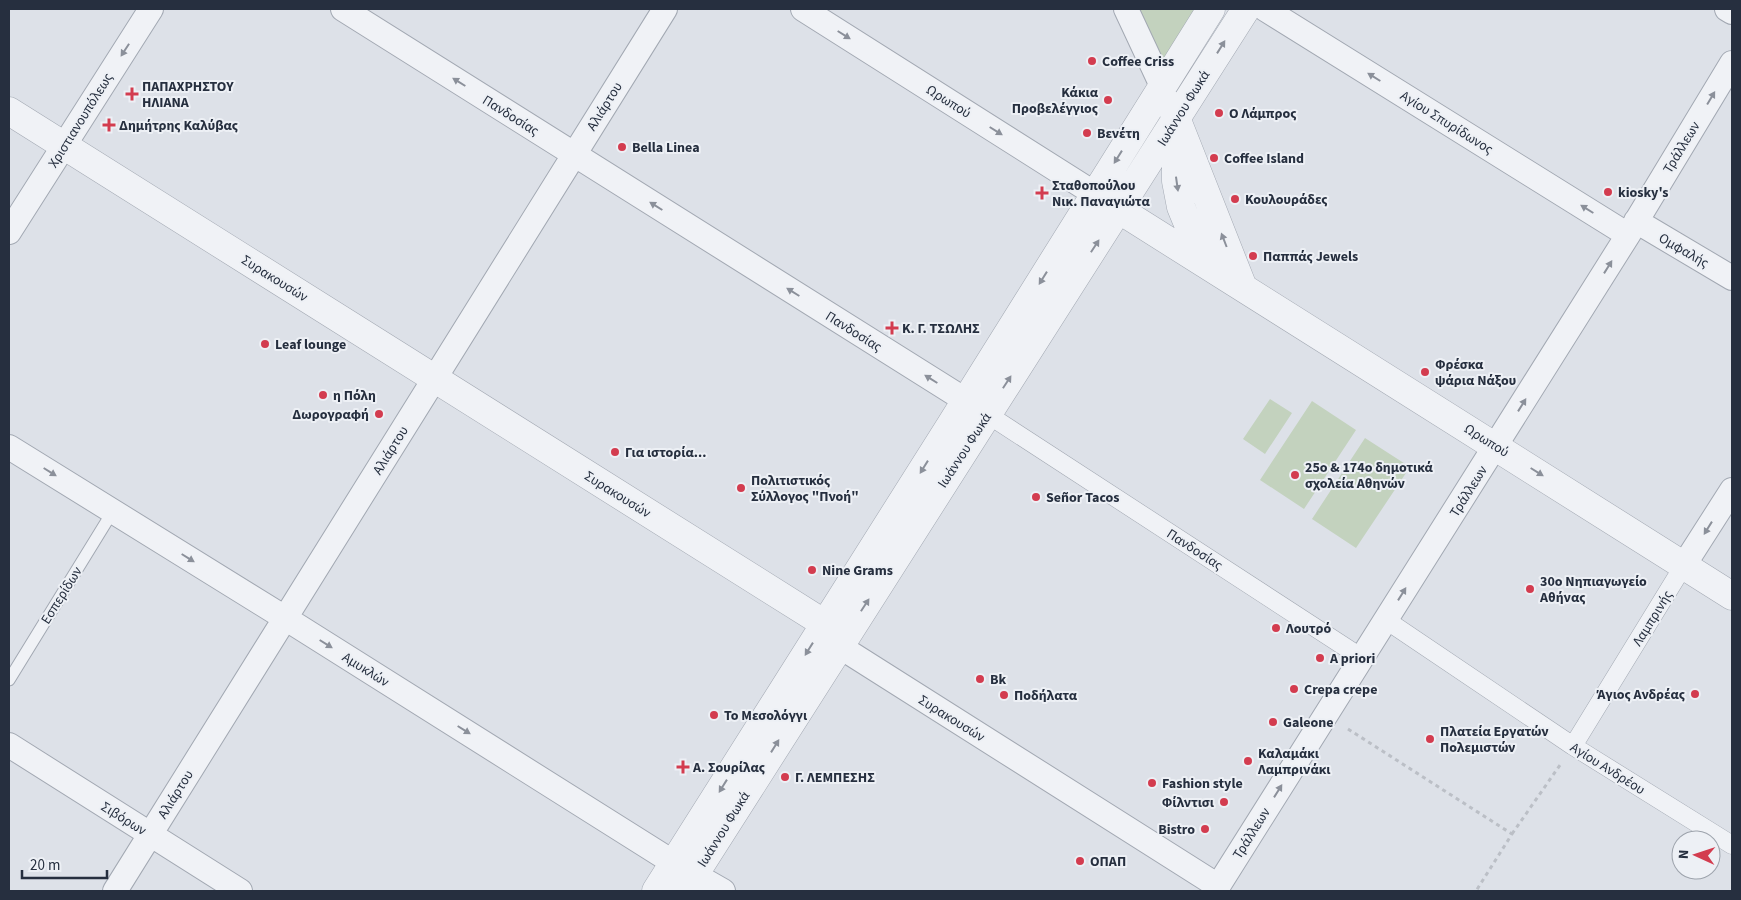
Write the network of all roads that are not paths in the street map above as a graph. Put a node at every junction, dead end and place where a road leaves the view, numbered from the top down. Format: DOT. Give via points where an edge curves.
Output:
graph roads {
  1 [pos="151,9"];
  2 [pos="343,9"];
  3 [pos="665,9"];
  4 [pos="803,9"];
  5 [pos="1126,9"];
  6 [pos="1210,9"];
  7 [pos="1246,9"];
  8 [pos="1265,9"];
  9 [pos="1727,9"];
  10 [pos="1732,12"];
  11 [pos="1732,63"];
  12 [pos="1162,86"];
  13 [pos="9,111"];
  14 [pos="1176,118"];
  15 [pos="64,145"];
  16 [pos="574,154"];
  17 [pos="1095,194"];
  18 [pos="1118,209"];
  19 [pos="1632,228"];
  20 [pos="9,232"];
  21 [pos="1204,263"];
  22 [pos="1732,278"];
  23 [pos="1242,285"];
  24 [pos="435,378"];
  25 [pos="976,408"];
  26 [pos="1496,446"];
  27 [pos="9,447"];
  28 [pos="1732,490"];
  29 [pos="113,511"];
  30 [pos="1684,565"];
  31 [pos="1732,596"];
  32 [pos="285,618"];
  33 [pos="1386,620"];
  34 [pos="832,635"];
  35 [pos="1362,658"];
  36 [pos="9,680"];
  37 [pos="9,745"];
  38 [pos="1573,746"];
  39 [pos="150,834"];
  40 [pos="1732,846"];
  41 [pos="684,876"];
  42 [pos="1218,890"];
  43 [pos="114,891"];
  44 [pos="240,891"];
  45 [pos="656,891"];
  46 [pos="723,891"];
  1 -- 15 [label="street, Χριστιανουπόλεως, one-way"];
  16 -- 2 [label="street, Πανδοσίας, one-way"];
  3 -- 16 [label="street, Αλιάρτου"];
  4 -- 17 [label="street, Ωρωπού, one-way"];
  5 -- 12 [label="street"];
  6 -- 12 [label="street, Ιωάννου Φωκά"];
  14 -- 7 [label="street, Ιωάννου Φωκά, one-way"];
  19 -- 8 [label="street, Αγίου Σπυρίδωνος, one-way"];
  9 -- 10 [label="street"];
  19 -- 11 [label="street, Τράλλεων, one-way"];
  12 -- 14 [label="street"];
  12 -- 17 [label="street, Ιωάννου Φωκά, one-way"];
  13 -- 15 [label="street, Συρακουσών"];
  14 -- 18 [label="street, Ιωάννου Φωκά"];
  14 -- 21 [label="street, one-way" via="1176,175 1181,207"];
  23 -- 14 [label="street, one-way"];
  15 -- 20 [label="street, Χριστιανουπόλεως"];
  15 -- 24 [label="street, Συρακουσών"];
  16 -- 24 [label="street, Αλιάρτου"];
  25 -- 16 [label="street, Πανδοσίας, one-way"];
  17 -- 25 [label="street, Ιωάννου Φωκά, one-way"];
  18 -- 21 [label="street, Ωρωπού"];
  25 -- 18 [label="street, Ιωάννου Φωκά, one-way"];
  19 -- 22 [label="street, Ομφαλής"];
  26 -- 19 [label="street, Τράλλεων, one-way"];
  21 -- 23 [label="street, Ωρωπού"];
  23 -- 26 [label="street, Ωρωπού"];
  24 -- 32 [label="street, Αλιάρτου"];
  24 -- 34 [label="street, Συρακουσών"];
  25 -- 34 [label="street, Ιωάννου Φωκά"];
  25 -- 35 [label="street, Πανδοσίας"];
  26 -- 30 [label="street, Ωρωπού, one-way"];
  33 -- 26 [label="street, Τράλλεων, one-way"];
  27 -- 29 [label="street, Αμυκλών, one-way"];
  28 -- 30 [label="street, Λαμπρινής, one-way"];
  29 -- 32 [label="street, Αμυκλών, one-way"];
  29 -- 36 [label="lane, Εσπερίδων"];
  30 -- 31 [label="street, Ωρωπού"];
  30 -- 38 [label="street, Λαμπρινής"];
  32 -- 39 [label="street, Αλιάρτου"];
  32 -- 41 [label="street, Αμυκλών, one-way"];
  33 -- 35 [label="street, Τράλλεων"];
  33 -- 38 [label="street, Αγίου Ανδρέου"];
  34 -- 41 [label="street, Ιωάννου Φωκά"];
  34 -- 42 [label="street, Συρακουσών"];
  42 -- 35 [label="street, Τράλλεων, one-way"];
  37 -- 39 [label="street, Σιβόρων"];
  38 -- 40 [label="street, Αγίου Ανδρέου"];
  39 -- 43 [label="street, Αλιάρτου"];
  39 -- 44 [label="street, Σιβόρων"];
  41 -- 45 [label="street, Ιωάννου Φωκά"];
  41 -- 46 [label="street, Αμυκλών"];
}
